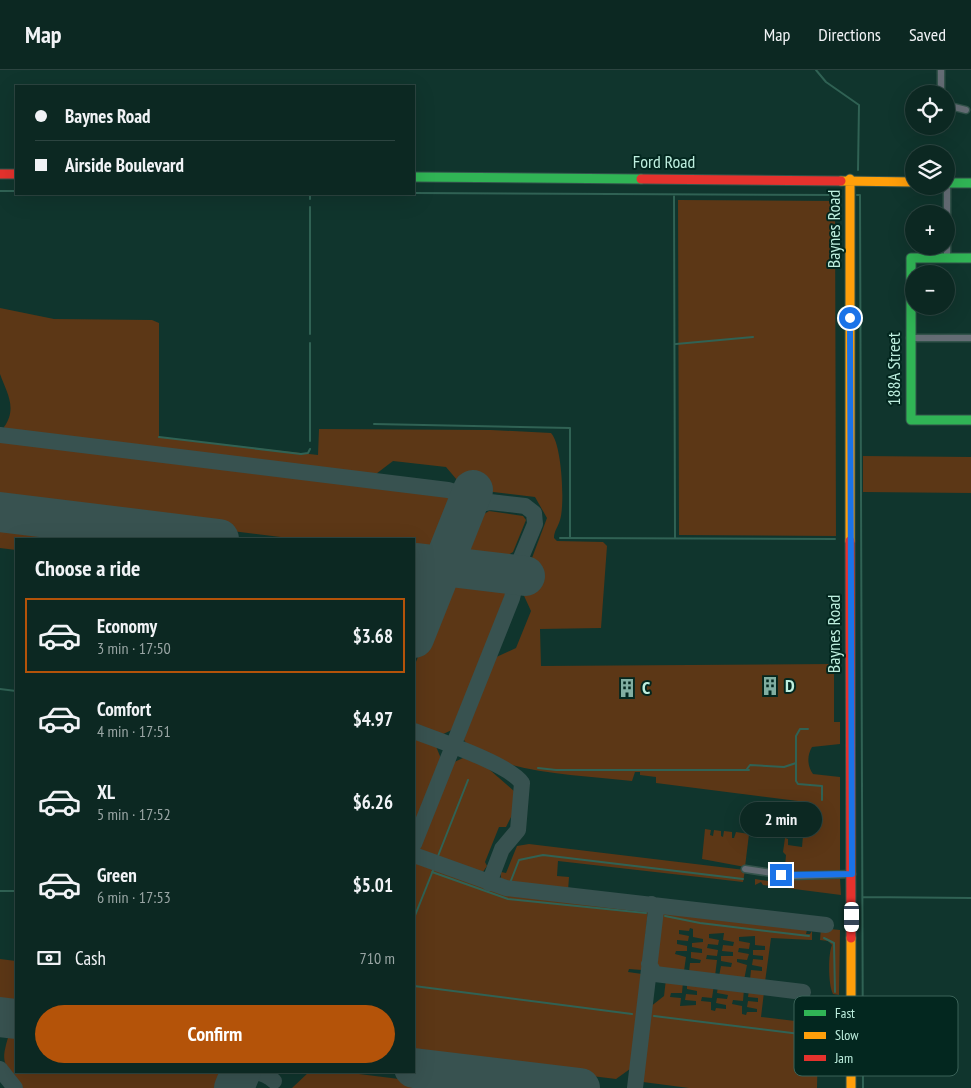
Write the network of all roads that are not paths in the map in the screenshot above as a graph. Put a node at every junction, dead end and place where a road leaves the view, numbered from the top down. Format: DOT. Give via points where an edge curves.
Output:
graph roads {
  1 [pos="941,70"];
  2 [pos="941,85"];
  3 [pos="955,107"];
  4 [pos="966,110"];
  5 [pos="0,174"];
  6 [pos="15,174"];
  7 [pos="415,177"];
  8 [pos="850,179"];
  9 [pos="905,182"];
  10 [pos="971,182"];
  11 [pos="955,183"];
  12 [pos="947,195"];
  13 [pos="947,258"];
  14 [pos="971,258"];
  15 [pos="910,338"];
  16 [pos="971,338"];
  17 [pos="971,420"];
  18 [pos="745,869"];
  19 [pos="852,874"];
  20 [pos="851,996"];
  1 -- 2 [label="street"];
  3 -- 4 [label="street"];
  5 -- 6 [label="street"];
  7 -- 8 [label="street, Ford Road"];
  8 -- 9 [label="street, Ford Road"];
  8 -- 19 [label="street, Baynes Road"];
  10 -- 11 [label="street"];
  12 -- 13 [label="street"];
  13 -- 14 [label="street"];
  13 -- 15 [label="street, 188A Street" via="910,258"];
  15 -- 16 [label="street"];
  15 -- 17 [label="street, 188A Street" via="911,420"];
  18 -- 19 [label="street" via="792,876"];
  19 -- 20 [label="street, Baynes Road"];
}
